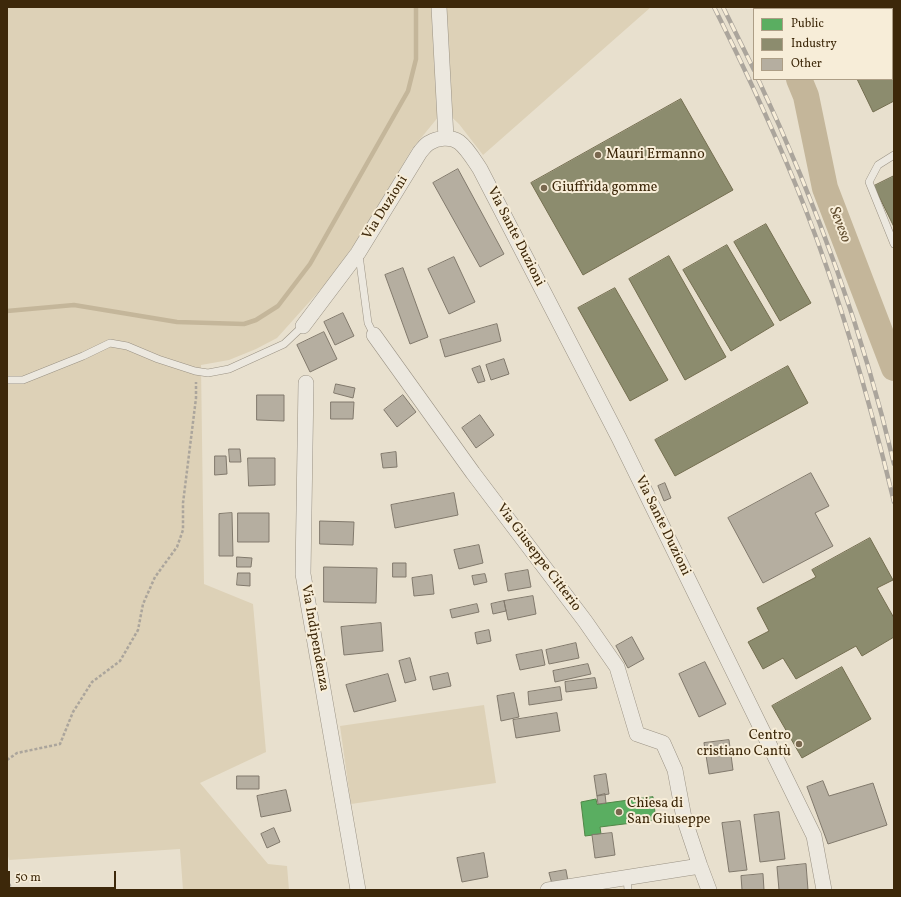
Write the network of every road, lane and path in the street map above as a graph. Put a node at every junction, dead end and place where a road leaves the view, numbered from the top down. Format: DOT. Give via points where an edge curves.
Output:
graph roads {
  1 [pos="440,7"];
  2 [pos="446,138"];
  3 [pos="894,155"];
  4 [pos="894,244"];
  5 [pos="358,253"];
  6 [pos="303,326"];
  7 [pos="374,335"];
  8 [pos="195,371"];
  9 [pos="7,380"];
  10 [pos="306,383"];
  11 [pos="7,760"];
  12 [pos="700,866"];
  13 [pos="7,874"];
  14 [pos="628,884"];
  15 [pos="11,890"];
  16 [pos="358,890"];
  17 [pos="548,890"];
  18 [pos="709,890"];
  19 [pos="824,890"];
  1 -- 2 [label="street"];
  2 -- 5 [label="street, Via Duzioni" via="427,144 420,152"];
  2 -- 19 [label="street, Via Sante Duzioni" via="453,138 459,142 480,169 619,438 814,836"];
  3 -- 4 [label="lane" via="878,165 869,182"];
  5 -- 6 [label="street, Via Duzioni"];
  5 -- 7 [label="lane, Via Giuseppe Citterio" via="368,323"];
  6 -- 8 [label="lane" via="284,344 229,369 208,373"];
  7 -- 12 [label="street, Via Giuseppe Citterio" via="617,667 637,734 662,743 676,770 684,818"];
  8 -- 9 [label="lane" via="127,346 110,343 23,380"];
  8 -- 11 [label="path" via="196,398 183,503 183,530 177,547 155,577 143,604 138,630 120,661 92,682 72,712 60,744 17,753"];
  10 -- 16 [label="street, Via Indipendenza" via="304,574"];
  12 -- 14 [label="street"];
  12 -- 18 [label="street"];
  13 -- 15 [label="path"];
  14 -- 17 [label="street"];
}
